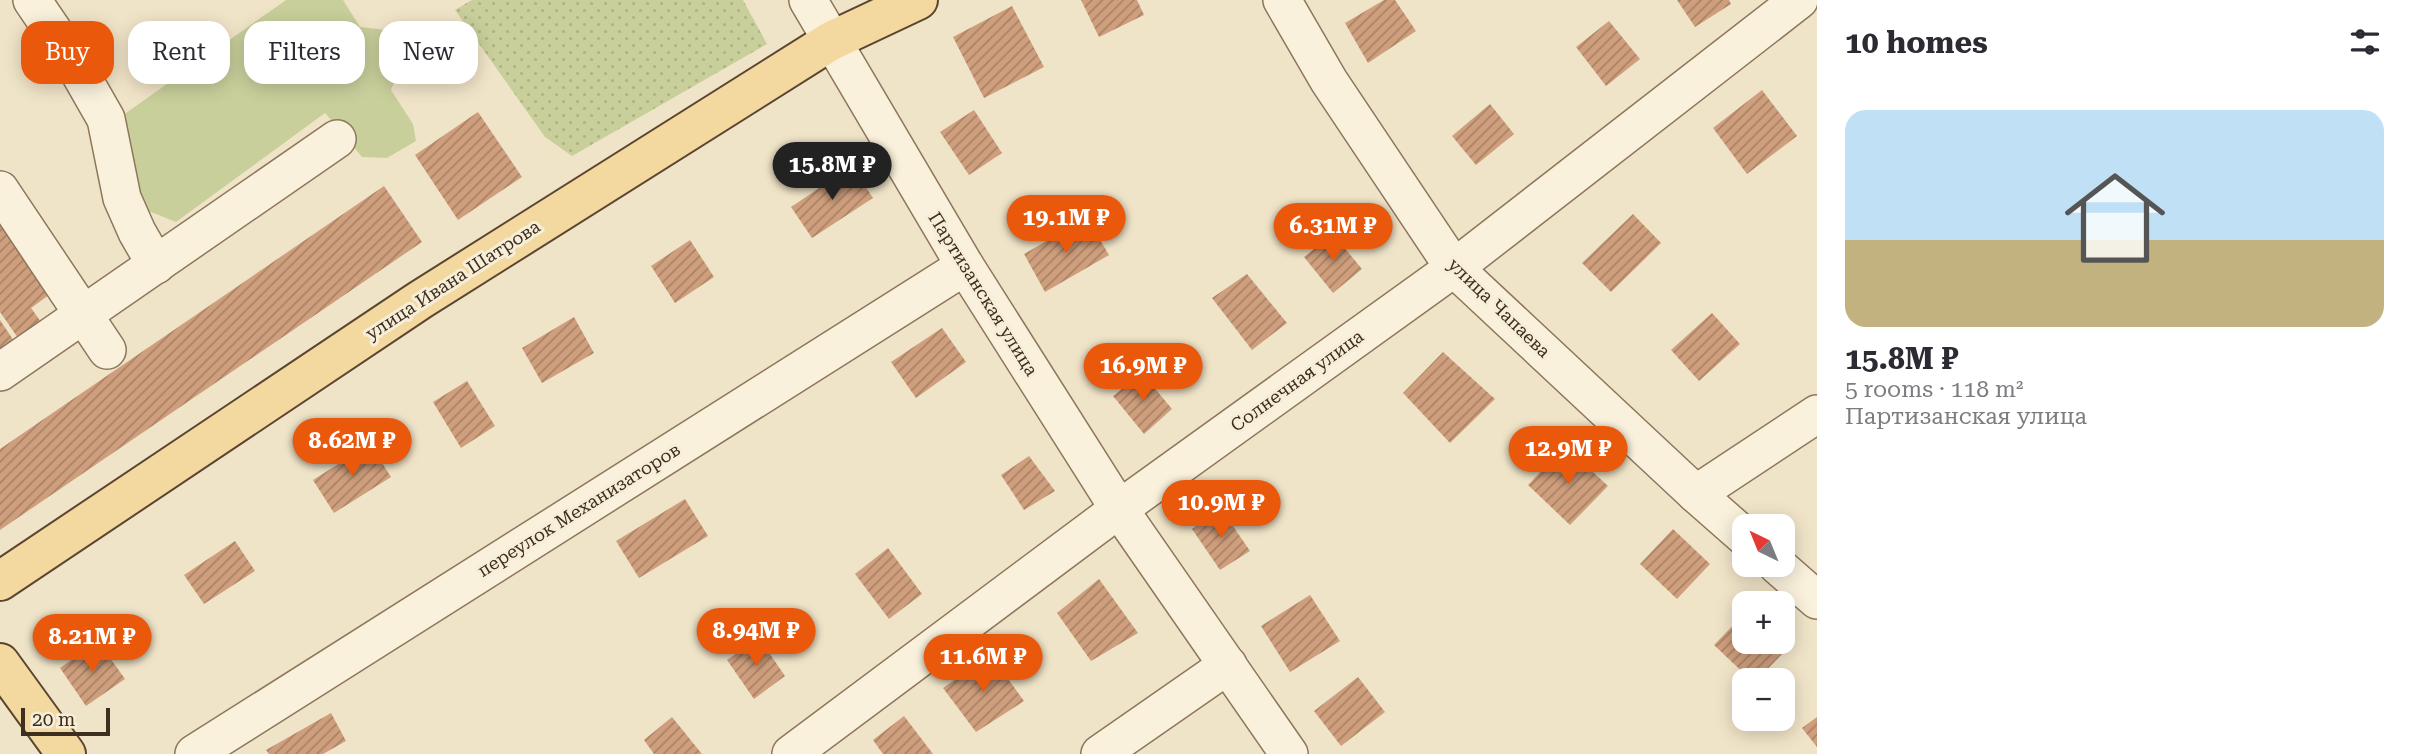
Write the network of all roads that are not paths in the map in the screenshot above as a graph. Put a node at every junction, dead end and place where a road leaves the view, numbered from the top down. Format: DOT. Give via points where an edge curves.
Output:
graph roads {
  1 [pos="32,0"];
  2 [pos="808,0"];
  3 [pos="918,0"];
  4 [pos="1282,0"];
  5 [pos="1799,0"];
  6 [pos="831,41"];
  7 [pos="337,139"];
  8 [pos="0,190"];
  9 [pos="156,265"];
  10 [pos="965,267"];
  11 [pos="1454,268"];
  12 [pos="84,315"];
  13 [pos="107,350"];
  14 [pos="0,372"];
  15 [pos="1817,414"];
  16 [pos="1696,494"];
  17 [pos="1119,509"];
  18 [pos="1732,526"];
  19 [pos="1792,578"];
  20 [pos="0,580"];
  21 [pos="1817,600"];
  22 [pos="0,663"];
  23 [pos="1228,665"];
  24 [pos="66,754"];
  25 [pos="194,754"];
  26 [pos="790,754"];
  27 [pos="1100,754"];
  28 [pos="1289,754"];
  1 -- 9 [label="street" via="106,119 122,198"];
  2 -- 6 [label="street, Партизанская улица"];
  3 -- 6 [label="main road, улица Ивана Шатрова"];
  4 -- 11 [label="street, улица Чапаева" via="1329,81"];
  5 -- 11 [label="street, Солнечная улица"];
  6 -- 10 [label="street, Партизанская улица"];
  6 -- 20 [label="main road, улица Ивана Шатрова" via="420,300"];
  7 -- 9 [label="street"];
  8 -- 12 [label="street"];
  9 -- 12 [label="street"];
  10 -- 17 [label="street, Партизанская улица"];
  10 -- 25 [label="street, переулок Механизаторов"];
  11 -- 16 [label="street, улица Чапаева"];
  11 -- 17 [label="street, Солнечная улица"];
  12 -- 13 [label="street"];
  12 -- 14 [label="street"];
  15 -- 16 [label="street"];
  16 -- 18 [label="street, улица Чапаева"];
  17 -- 23 [label="street, Партизанская улица"];
  17 -- 26 [label="street, Солнечная улица"];
  19 -- 21 [label="street"];
  22 -- 24 [label="main road"];
  23 -- 27 [label="street"];
  23 -- 28 [label="street, Партизанская улица"];
}
